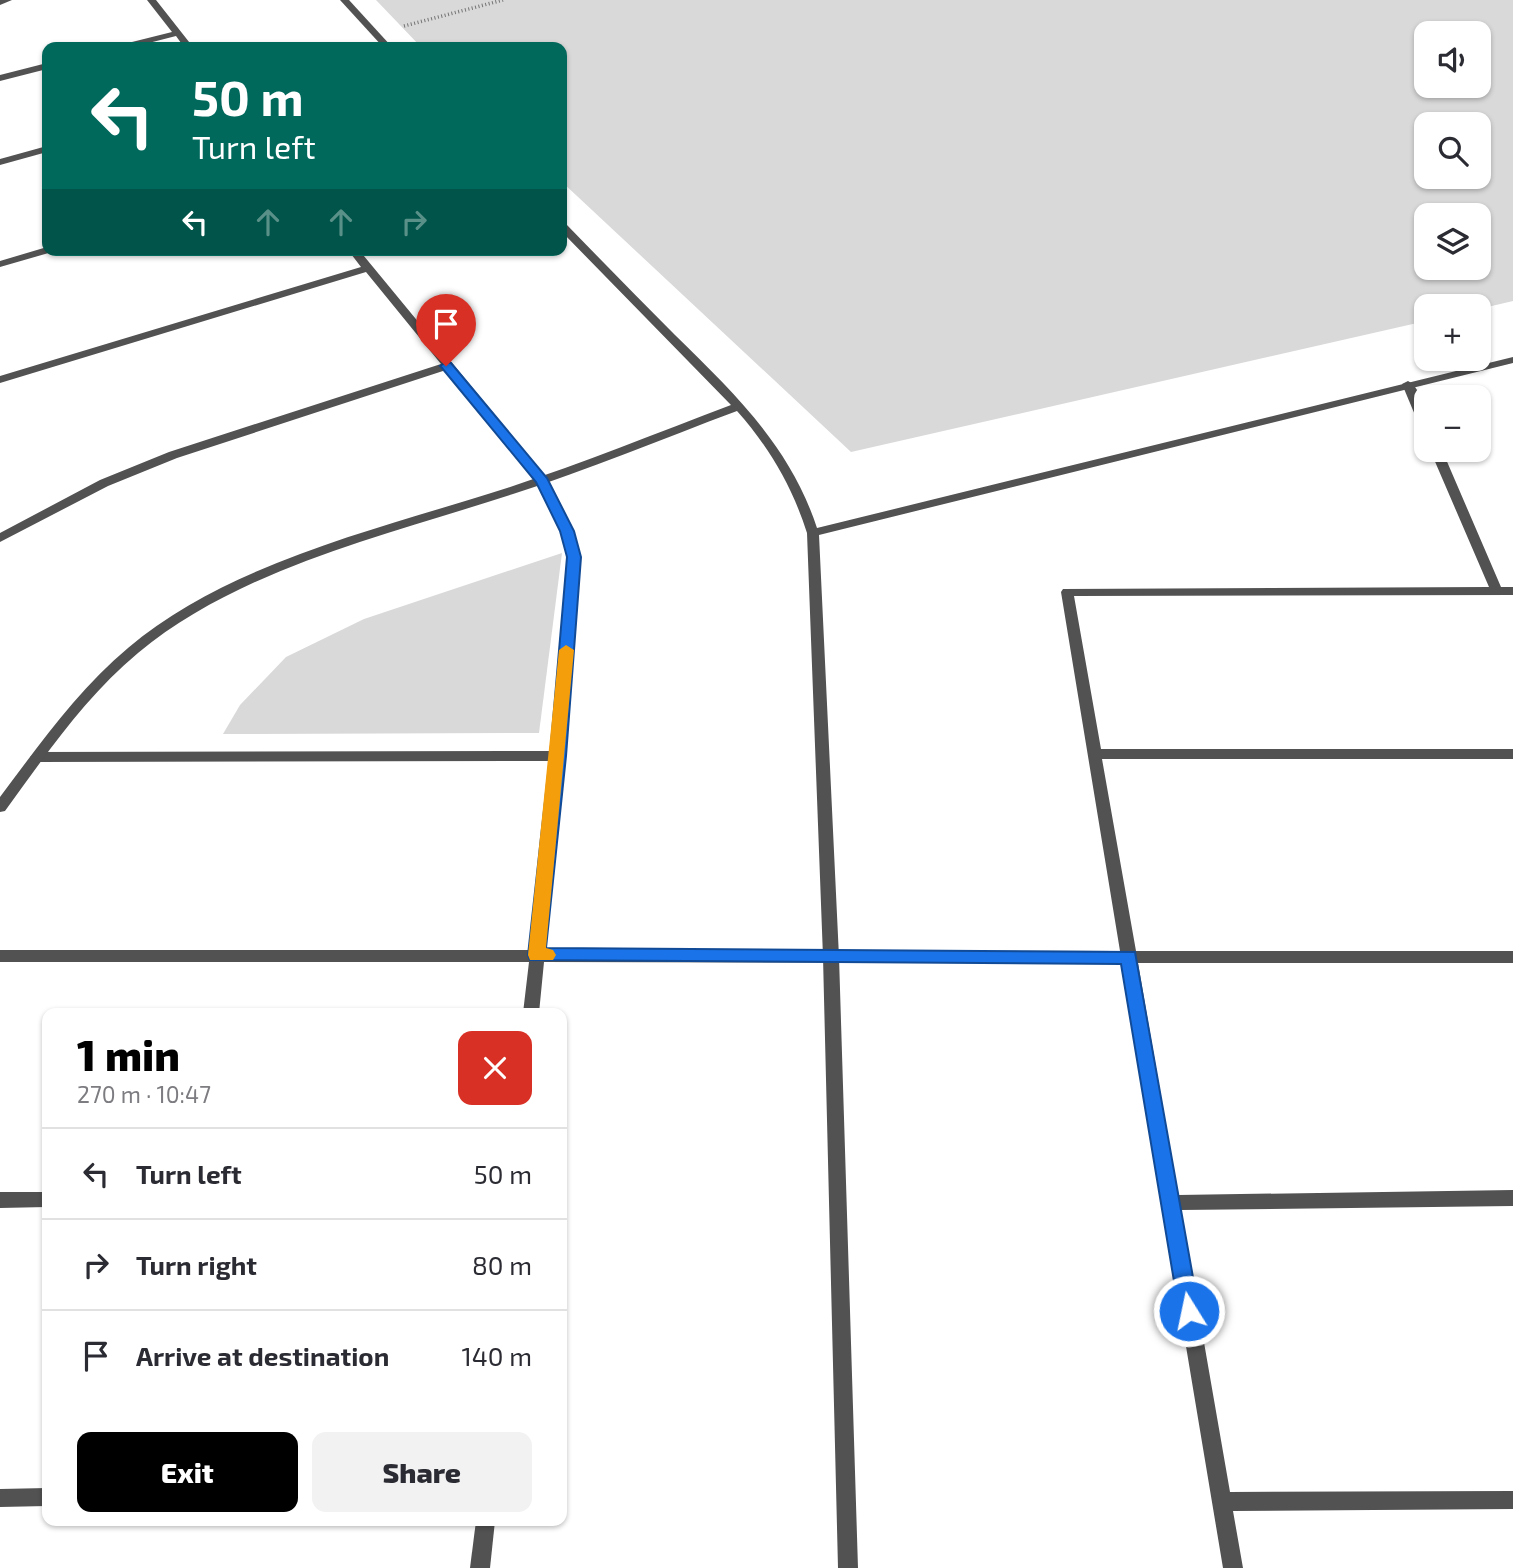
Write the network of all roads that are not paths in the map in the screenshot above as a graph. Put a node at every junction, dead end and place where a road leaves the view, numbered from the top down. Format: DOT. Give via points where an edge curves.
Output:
graph roads {
  1 [pos="8,0"];
  2 [pos="151,0"];
  3 [pos="344,0"];
  4 [pos="0,2"];
  5 [pos="178,33"];
  6 [pos="143,42"];
  7 [pos="185,42"];
  8 [pos="383,42"];
  9 [pos="42,67"];
  10 [pos="0,78"];
  11 [pos="42,150"];
  12 [pos="0,162"];
  13 [pos="567,231"];
  14 [pos="42,252"];
  15 [pos="359,256"];
  16 [pos="0,264"];
  17 [pos="368,268"];
  18 [pos="1513,360"];
  19 [pos="446,366"];
  20 [pos="0,380"];
  21 [pos="1408,384"];
  22 [pos="1414,398"];
  23 [pos="738,406"];
  24 [pos="1441,462"];
  25 [pos="542,481"];
  26 [pos="813,533"];
  27 [pos="0,538"];
  28 [pos="1497,591"];
  29 [pos="1513,591"];
  30 [pos="1094,754"];
  31 [pos="1513,754"];
  32 [pos="558,756"];
  33 [pos="37,757"];
  34 [pos="0,807"];
  35 [pos="537,955"];
  36 [pos="0,956"];
  37 [pos="831,957"];
  38 [pos="1129,957"];
  39 [pos="1513,957"];
  40 [pos="532,1008"];
  41 [pos="1513,1198"];
  42 [pos="0,1200"];
  43 [pos="42,1200"];
  44 [pos="1170,1203"];
  45 [pos="42,1497"];
  46 [pos="0,1498"];
  47 [pos="1513,1500"];
  48 [pos="1221,1502"];
  49 [pos="484,1526"];
  50 [pos="480,1568"];
  51 [pos="848,1568"];
  52 [pos="1233,1568"];
  1 -- 4 [label="street"];
  2 -- 5 [label="street"];
  3 -- 8 [label="street"];
  5 -- 6 [label="street"];
  5 -- 7 [label="street"];
  9 -- 10 [label="street"];
  11 -- 12 [label="street"];
  13 -- 23 [label="street"];
  14 -- 16 [label="street"];
  15 -- 17 [label="street"];
  17 -- 19 [label="street"];
  17 -- 20 [label="street"];
  18 -- 21 [label="street"];
  19 -- 25 [label="street"];
  19 -- 27 [label="street" via="173,455 104,483"];
  21 -- 22 [label="street"];
  21 -- 26 [label="street"];
  23 -- 25 [label="street"];
  23 -- 26 [label="street" via="766,436 794,480"];
  24 -- 28 [label="street"];
  25 -- 32 [label="street" via="567,531 574,557"];
  25 -- 33 [label="street" via="301,559 203,603 119,661"];
  26 -- 37 [label="street"];
  28 -- 29 [label="street"];
  28 -- 30 [label="street" via="1067,592"];
  30 -- 31 [label="street"];
  30 -- 38 [label="street"];
  32 -- 33 [label="street"];
  32 -- 35 [label="street"];
  33 -- 34 [label="street"];
  35 -- 36 [label="street"];
  35 -- 37 [label="street"];
  35 -- 40 [label="street"];
  37 -- 38 [label="street"];
  37 -- 51 [label="street"];
  38 -- 39 [label="street"];
  38 -- 44 [label="street"];
  41 -- 44 [label="street"];
  42 -- 43 [label="street"];
  44 -- 48 [label="street"];
  45 -- 46 [label="street"];
  47 -- 48 [label="street"];
  48 -- 52 [label="street"];
  49 -- 50 [label="street"];
}
